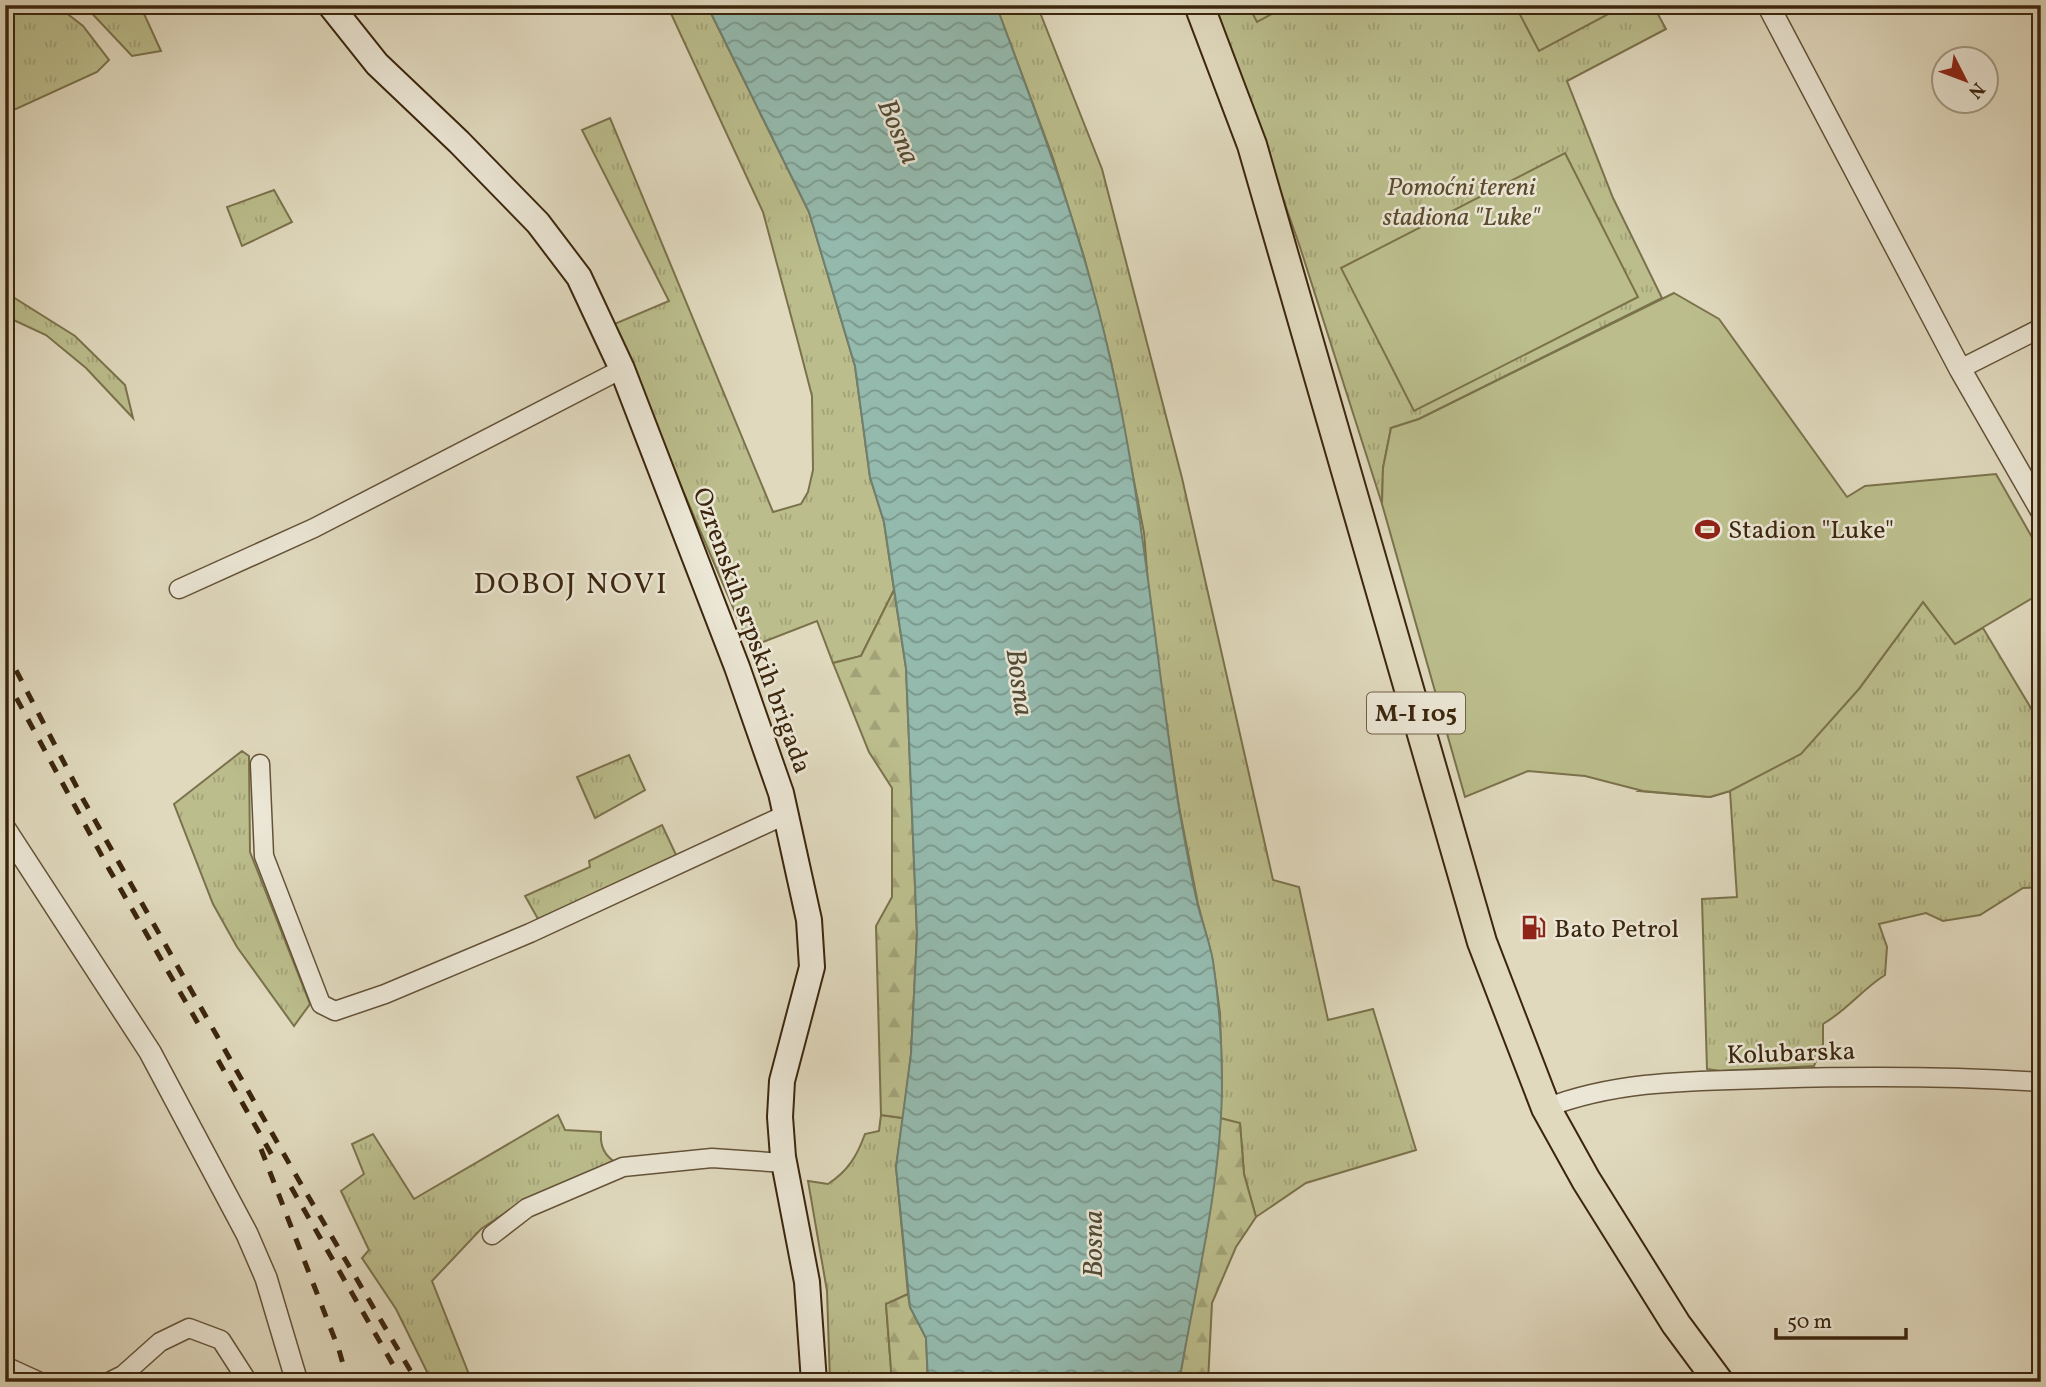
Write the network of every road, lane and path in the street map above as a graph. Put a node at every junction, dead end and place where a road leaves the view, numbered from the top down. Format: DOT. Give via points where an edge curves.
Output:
graph roads {
  1 [pos="330,5"];
  2 [pos="1199,5"];
  3 [pos="1768,5"];
  4 [pos="2041,328"];
  5 [pos="622,369"];
  6 [pos="1960,369"];
  7 [pos="2041,510"];
  8 [pos="179,589"];
  9 [pos="260,764"];
  10 [pos="786,814"];
  11 [pos="5,829"];
  12 [pos="2041,1082"];
  13 [pos="1546,1108"];
  14 [pos="785,1163"];
  15 [pos="492,1235"];
  16 [pos="5,1366"];
  17 [pos="40,1382"];
  18 [pos="109,1382"];
  19 [pos="248,1382"];
  20 [pos="297,1382"];
  21 [pos="814,1382"];
  22 [pos="1719,1382"];
  1 -- 5 [label="main road, Ozrenskih srpskih brigada" via="377,64 511,194 553,242 590,297"];
  2 -- 13 [label="main road, M-I 105" via="1256,158 1482,942"];
  3 -- 6 [label="street"];
  4 -- 6 [label="street"];
  5 -- 8 [label="street" via="314,528"];
  5 -- 10 [label="main road, Ozrenskih srpskih brigada" via="715,607"];
  6 -- 7 [label="street"];
  9 -- 10 [label="street" via="267,868 321,1004 335,1012 530,933"];
  10 -- 14 [label="main road, Ozrenskih srpskih brigada" via="813,957 782,1081"];
  11 -- 20 [label="street" via="171,1089 266,1278"];
  12 -- 13 [label="street, Kolubarska" via="1898,1075 1692,1081 1608,1089"];
  13 -- 22 [label="main road, M-I 105" via="1675,1324"];
  14 -- 15 [label="street" via="712,1157 623,1167 527,1208"];
  14 -- 21 [label="main road, Ozrenskih srpskih brigada" via="807,1282"];
  16 -- 17 [label="street"];
  18 -- 19 [label="street" via="160,1342 189,1328 221,1340"];
}
